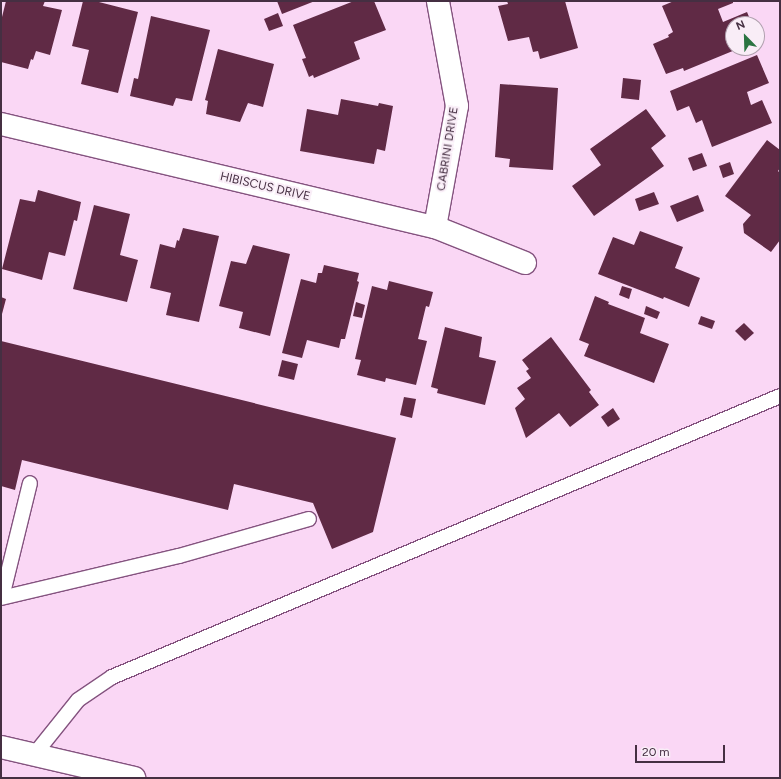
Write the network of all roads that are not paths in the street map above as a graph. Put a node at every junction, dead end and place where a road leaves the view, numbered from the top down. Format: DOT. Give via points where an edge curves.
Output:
graph roads {
  1 [pos="438,1"];
  2 [pos="1,124"];
  3 [pos="435,227"];
  4 [pos="525,263"];
  5 [pos="780,396"];
  6 [pos="30,483"];
  7 [pos="309,519"];
  8 [pos="2,598"];
  9 [pos="1,747"];
  10 [pos="34,755"];
  11 [pos="134,778"];
  1 -- 3 [label="street, CABRINI DRIVE" via="457,106"];
  2 -- 3 [label="street, HIBISCUS DRIVE"];
  3 -- 4 [label="street, HIBISCUS DRIVE"];
  5 -- 10 [label="lane" via="112,677 78,700"];
  6 -- 8 [label="lane"];
  7 -- 8 [label="lane" via="180,556"];
  9 -- 10 [label="street"];
  10 -- 11 [label="street"];
}
